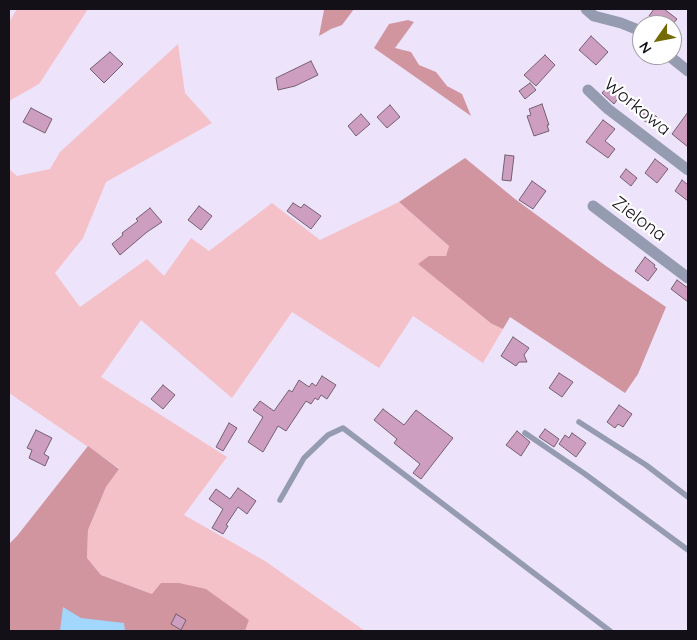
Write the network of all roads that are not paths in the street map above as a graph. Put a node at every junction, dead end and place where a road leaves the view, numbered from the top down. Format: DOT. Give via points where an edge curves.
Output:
graph roads {
  1 [pos="586,9"];
  2 [pos="632,27"];
  3 [pos="588,90"];
  4 [pos="688,170"];
  5 [pos="593,206"];
  6 [pos="688,278"];
  7 [pos="579,422"];
  8 [pos="525,433"];
  9 [pos="688,498"];
  10 [pos="280,500"];
  11 [pos="688,550"];
  12 [pos="610,631"];
  1 -- 2 [label="street" via="594,16"];
  3 -- 4 [label="street, Workowa"];
  5 -- 6 [label="street, Zielona"];
  7 -- 9 [label="lane"];
  8 -- 11 [label="lane"];
  10 -- 12 [label="lane" via="304,458 328,435 343,428"];
}
